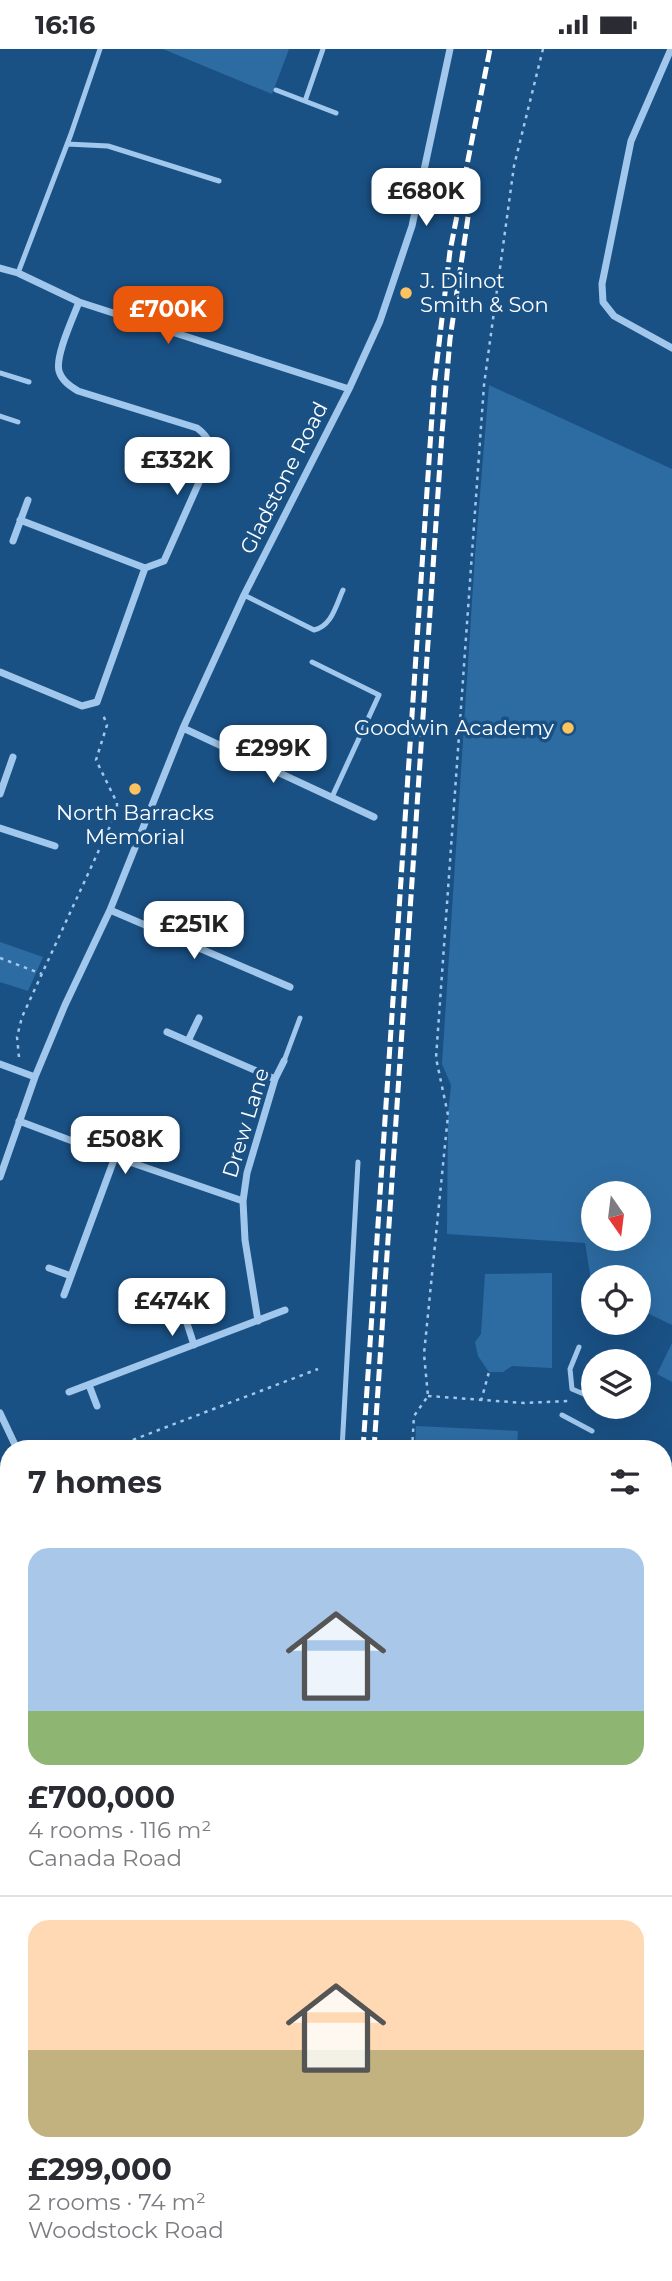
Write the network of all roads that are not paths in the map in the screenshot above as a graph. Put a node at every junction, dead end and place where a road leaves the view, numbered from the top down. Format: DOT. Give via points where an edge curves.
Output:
graph roads {
  1 [pos="100,49"];
  2 [pos="323,49"];
  3 [pos="450,49"];
  4 [pos="671,49"];
  5 [pos="276,90"];
  6 [pos="305,101"];
  7 [pos="336,113"];
  8 [pos="67,144"];
  9 [pos="219,181"];
  10 [pos="0,268"];
  11 [pos="18,273"];
  12 [pos="79,302"];
  13 [pos="672,348"];
  14 [pos="0,373"];
  15 [pos="29,382"];
  16 [pos="348,389"];
  17 [pos="0,416"];
  18 [pos="19,422"];
  19 [pos="28,500"];
  20 [pos="20,520"];
  21 [pos="13,541"];
  22 [pos="145,568"];
  23 [pos="343,590"];
  24 [pos="244,595"];
  25 [pos="312,662"];
  26 [pos="0,672"];
  27 [pos="183,728"];
  28 [pos="13,757"];
  29 [pos="0,794"];
  30 [pos="331,797"];
  31 [pos="374,817"];
  32 [pos="0,828"];
  33 [pos="55,846"];
  34 [pos="110,910"];
  35 [pos="289,987"];
  36 [pos="199,1018"];
  37 [pos="300,1018"];
  38 [pos="167,1032"];
  39 [pos="188,1041"];
  40 [pos="284,1061"];
  41 [pos="0,1064"];
  42 [pos="35,1077"];
  43 [pos="275,1079"];
  44 [pos="19,1121"];
  45 [pos="115,1157"];
  46 [pos="358,1162"];
  47 [pos="0,1177"];
  48 [pos="243,1201"];
  49 [pos="49,1268"];
  50 [pos="71,1276"];
  51 [pos="64,1295"];
  52 [pos="285,1310"];
  53 [pos="185,1317"];
  54 [pos="258,1321"];
  55 [pos="194,1345"];
  56 [pos="579,1347"];
  57 [pos="89,1385"];
  58 [pos="69,1392"];
  59 [pos="581,1393"];
  60 [pos="97,1406"];
  61 [pos="0,1413"];
  62 [pos="562,1415"];
  63 [pos="592,1431"];
  64 [pos="14,1440"];
  65 [pos="343,1440"];
  1 -- 8 [label="lane"];
  2 -- 6 [label="lane"];
  3 -- 16 [label="street, Gladstone Road" via="412,226 380,321"];
  4 -- 13 [label="street" via="631,141 601,284 603,302 614,316"];
  5 -- 6 [label="lane"];
  6 -- 7 [label="lane"];
  8 -- 9 [label="lane" via="108,146"];
  8 -- 11 [label="lane"];
  10 -- 11 [label="street"];
  11 -- 12 [label="street"];
  12 -- 16 [label="street"];
  12 -- 22 [label="street" via="59,360 66,384 197,428 207,435 211,447 164,561"];
  14 -- 15 [label="lane"];
  16 -- 24 [label="street, Gladstone Road"];
  17 -- 18 [label="lane"];
  19 -- 20 [label="street"];
  20 -- 21 [label="street"];
  20 -- 22 [label="street"];
  22 -- 26 [label="street" via="97,702 82,706"];
  23 -- 24 [label="lane" via="329,621 314,630"];
  24 -- 27 [label="street, Gladstone Road"];
  25 -- 30 [label="lane" via="379,695"];
  27 -- 30 [label="street"];
  27 -- 34 [label="street, Gladstone Road"];
  28 -- 29 [label="street"];
  30 -- 31 [label="street"];
  32 -- 33 [label="street"];
  34 -- 35 [label="street"];
  34 -- 42 [label="street, Gladstone Road"];
  36 -- 39 [label="street"];
  37 -- 40 [label="lane"];
  38 -- 39 [label="street"];
  39 -- 43 [label="street"];
  40 -- 43 [label="street, Drew Lane"];
  41 -- 42 [label="street"];
  42 -- 44 [label="street, Gladstone Road"];
  43 -- 48 [label="street, Drew Lane"];
  44 -- 45 [label="street"];
  44 -- 47 [label="street, Gladstone Road"];
  45 -- 48 [label="street"];
  45 -- 50 [label="street"];
  46 -- 65 [label="lane"];
  48 -- 54 [label="street, Drew Lane" via="244,1240"];
  49 -- 50 [label="street"];
  50 -- 51 [label="street"];
  52 -- 54 [label="street"];
  53 -- 55 [label="street"];
  54 -- 55 [label="street"];
  55 -- 57 [label="street"];
  56 -- 59 [label="lane" via="570,1369 572,1389"];
  57 -- 58 [label="street"];
  57 -- 60 [label="street"];
  61 -- 64 [label="street"];
  62 -- 63 [label="lane"];
}
